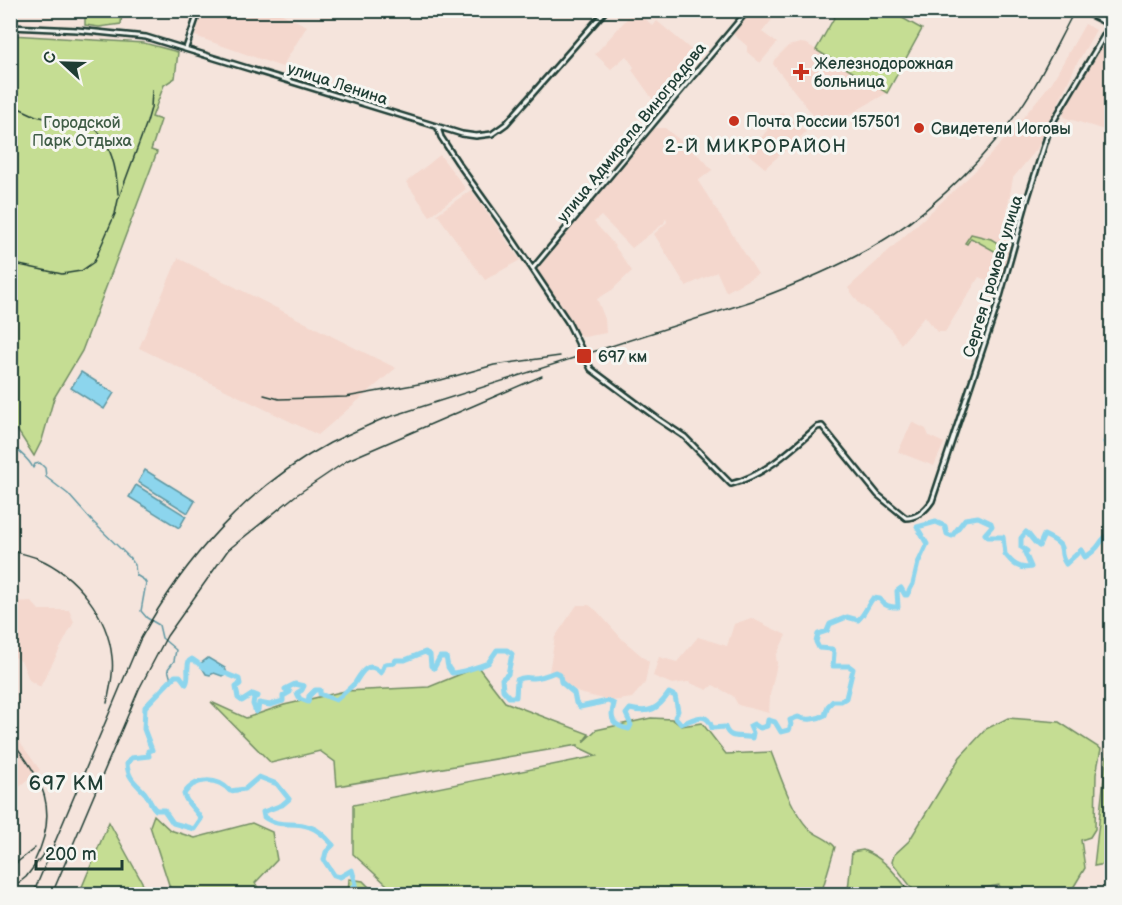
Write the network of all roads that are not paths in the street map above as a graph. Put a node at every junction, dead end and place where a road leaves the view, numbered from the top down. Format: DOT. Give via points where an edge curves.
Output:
graph roads {
  1 [pos="199,10"];
  2 [pos="606,10"];
  3 [pos="748,10"];
  4 [pos="1081,10"];
  5 [pos="1112,24"];
  6 [pos="10,27"];
  7 [pos="1112,34"];
  8 [pos="1104,35"];
  9 [pos="186,48"];
  10 [pos="438,128"];
  11 [pos="533,268"];
  1 -- 9 [label="street"];
  2 -- 10 [label="street, улица Ленина" via="506,124 492,134 476,136"];
  3 -- 11 [label="street, улица Адмирала Виноградова"];
  4 -- 5 [label="main road, bridge"];
  5 -- 8 [label="street, Сергея Громова улица"];
  6 -- 9 [label="street, улица Ленина" via="134,35"];
  7 -- 8 [label="street"];
  8 -- 11 [label="street, Сергея Громова улица" via="1050,127 998,304 932,501 912,518 906,518 878,495 822,426 745,481 731,484 685,437 589,367 568,322"];
  9 -- 10 [label="street, улица Ленина"];
  10 -- 11 [label="street" via="458,163"];
}
